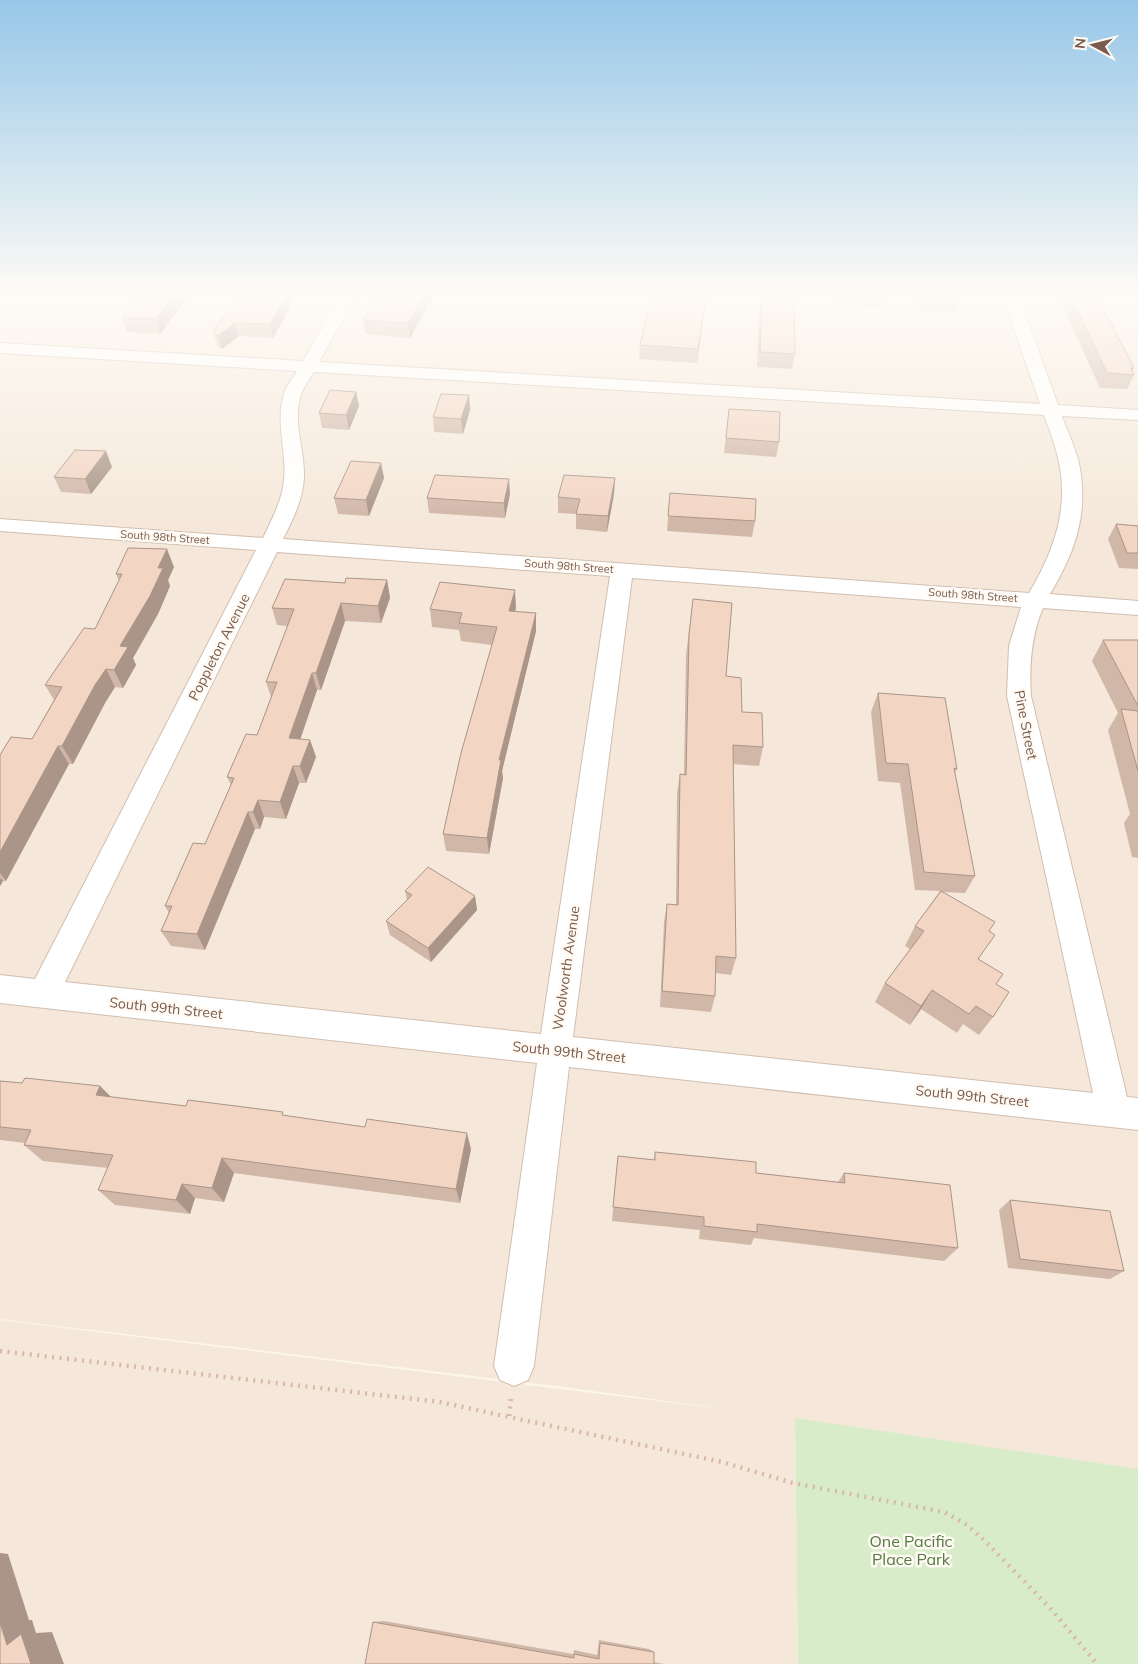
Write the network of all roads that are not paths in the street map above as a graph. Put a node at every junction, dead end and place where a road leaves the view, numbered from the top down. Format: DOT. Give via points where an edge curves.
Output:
graph roads {
  1 [pos="307,369"];
  2 [pos="353,369"];
  3 [pos="1036,369"];
  4 [pos="1051,410"];
  5 [pos="1138,415"];
  6 [pos="0,525"];
  7 [pos="271,545"];
  8 [pos="622,570"];
  9 [pos="1037,600"];
  10 [pos="1138,608"];
  11 [pos="0,990"];
  12 [pos="43,994"];
  13 [pos="555,1050"];
  14 [pos="1126,1112"];
  15 [pos="514,1366"];
  1 -- 7 [label="street, Poppleton Avenue" via="288,412 294,468 292,493"];
  2 -- 4 [label="street"];
  3 -- 4 [label="street, Pine Street"];
  4 -- 5 [label="street"];
  4 -- 9 [label="street, Pine Street" via="1068,458 1074,505 1065,544"];
  6 -- 7 [label="street, South 98th Street"];
  7 -- 8 [label="street, South 98th Street"];
  7 -- 12 [label="street, Poppleton Avenue"];
  8 -- 9 [label="street, South 98th Street"];
  8 -- 13 [label="street, Woolworth Avenue"];
  9 -- 10 [label="street, South 98th Street"];
  9 -- 14 [label="street, Pine Street" via="1020,650 1018,696"];
  11 -- 12 [label="street, South 99th Street"];
  12 -- 13 [label="street, South 99th Street"];
  13 -- 14 [label="street, South 99th Street"];
  13 -- 15 [label="street, Woolworth Avenue"];
}
